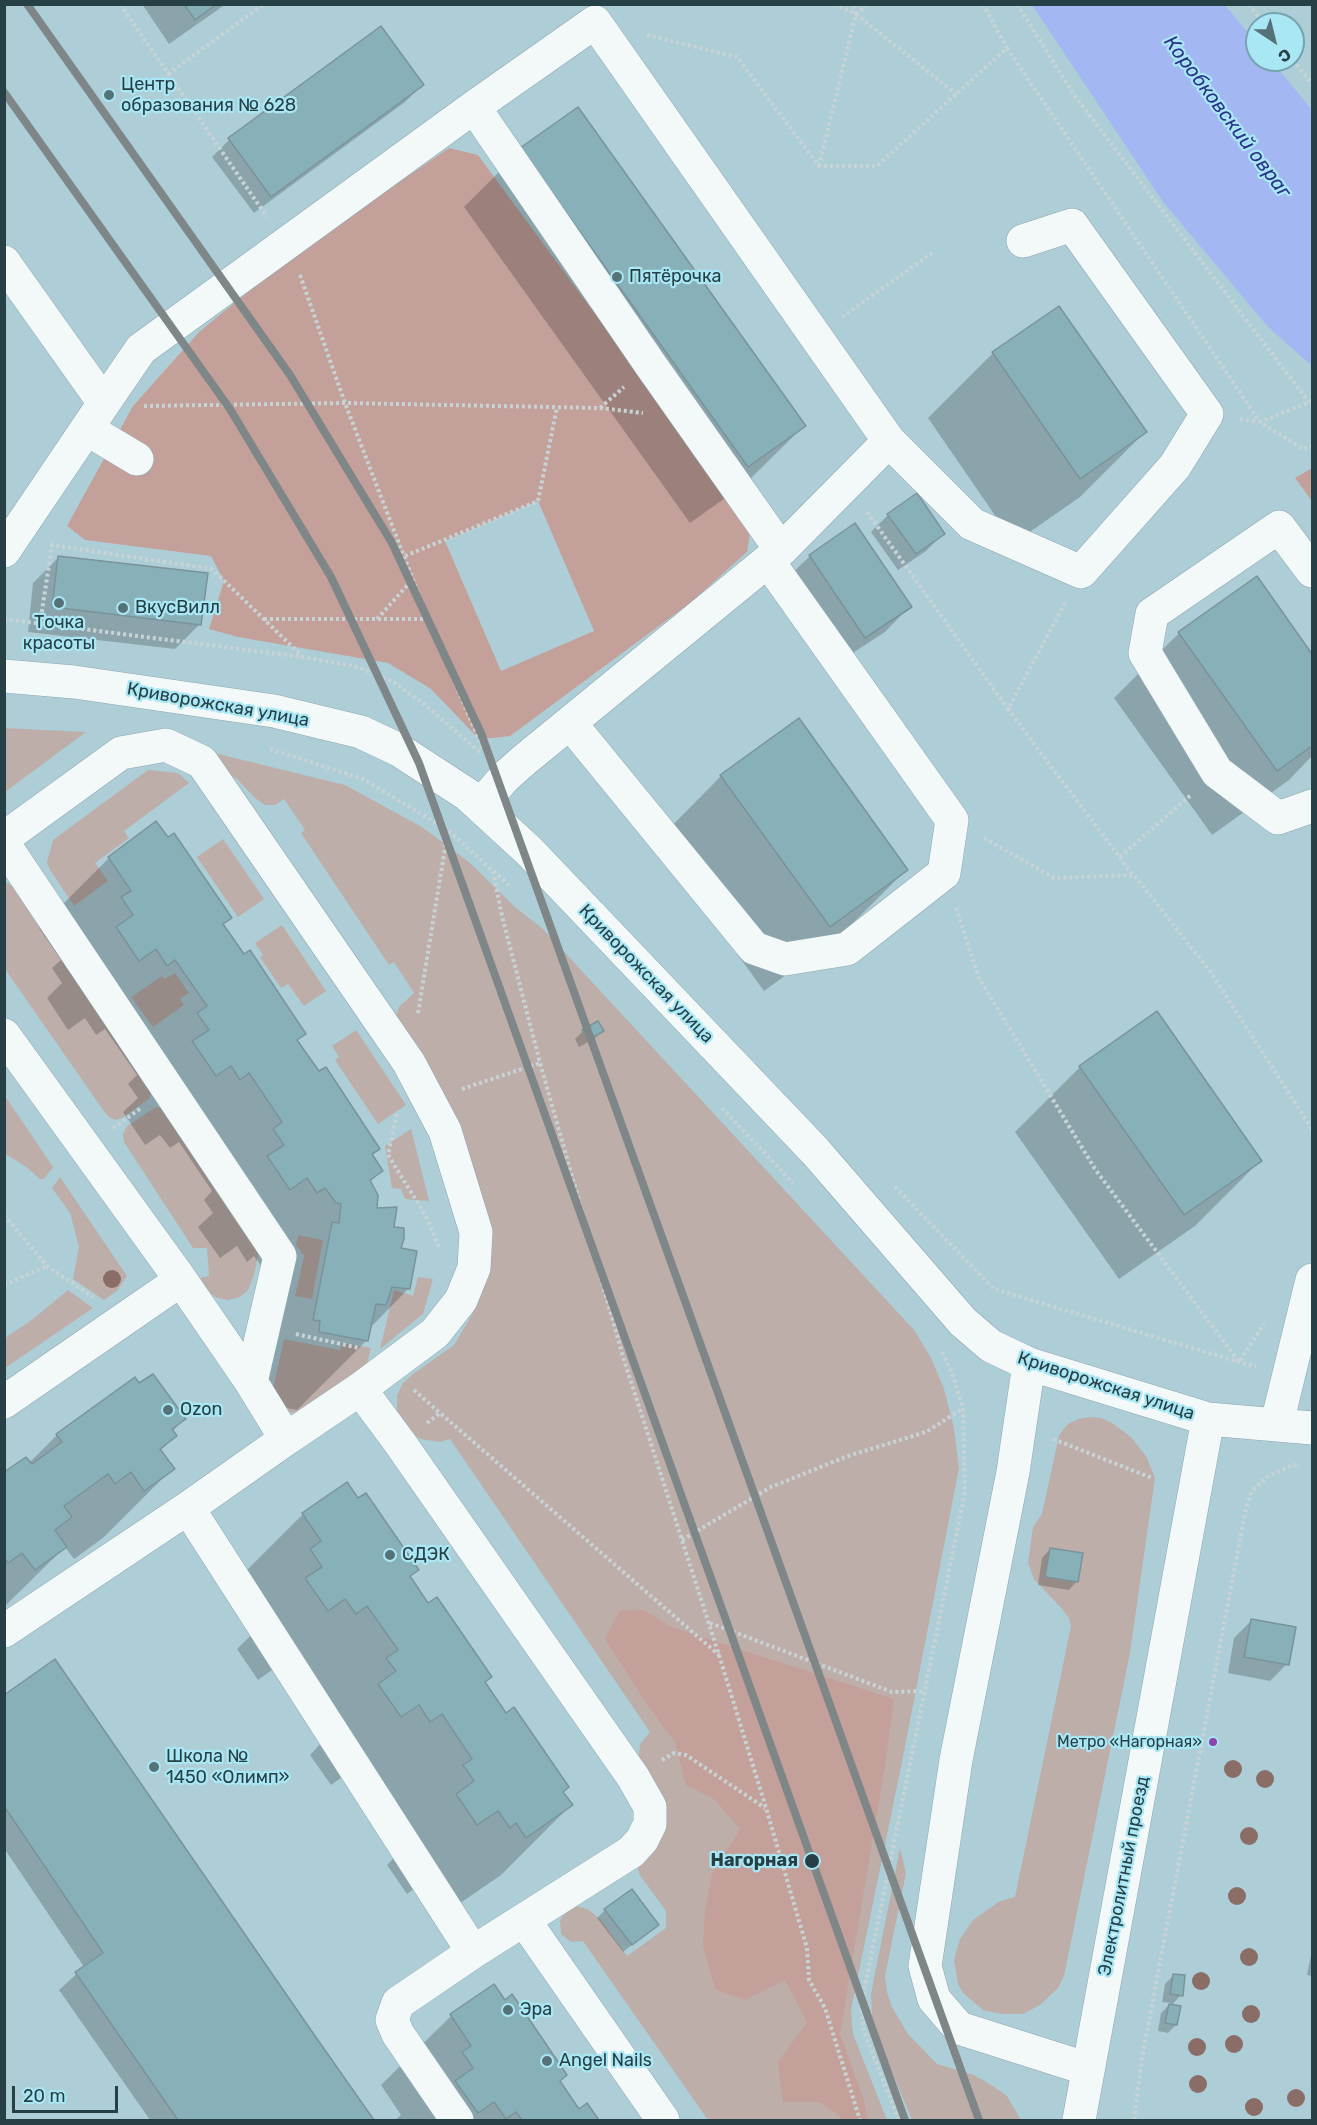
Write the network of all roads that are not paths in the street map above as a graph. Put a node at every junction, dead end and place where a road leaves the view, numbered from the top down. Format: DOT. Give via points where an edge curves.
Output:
graph roads {
  1 [pos="474,107"];
  2 [pos="1023,241"];
  3 [pos="4,262"];
  4 [pos="95,416"];
  5 [pos="889,441"];
  6 [pos="136,459"];
  7 [pos="4,551"];
  8 [pos="774,555"];
  9 [pos="1312,571"];
  10 [pos="4,676"];
  11 [pos="570,723"];
  12 [pos="480,806"];
  13 [pos="1312,806"];
  14 [pos="4,838"];
  15 [pos="4,844"];
  16 [pos="4,1035"];
  17 [pos="181,1280"];
  18 [pos="1312,1280"];
  19 [pos="1029,1364"];
  20 [pos="251,1382"];
  21 [pos="360,1389"];
  22 [pos="4,1402"];
  23 [pos="1209,1419"];
  24 [pos="1277,1423"];
  25 [pos="1312,1428"];
  26 [pos="286,1439"];
  27 [pos="188,1508"];
  28 [pos="4,1631"];
  29 [pos="524,1920"];
  30 [pos="473,1952"];
  31 [pos="1088,2069"];
  32 [pos="457,2121"];
  33 [pos="663,2121"];
  34 [pos="1079,2121"];
  1 -- 4 [label="street" via="141,349"];
  1 -- 5 [label="street" via="595,22"];
  1 -- 8 [label="street" via="688,418"];
  2 -- 5 [label="street" via="1072,225 1207,414 1175,466 1081,572 972,524"];
  3 -- 4 [label="street"];
  4 -- 6 [label="street"];
  4 -- 7 [label="street"];
  5 -- 8 [label="street"];
  8 -- 11 [label="street"];
  8 -- 11 [label="street" via="952,820 944,873 847,949 785,959 754,948"];
  9 -- 13 [label="street" via="1279,527 1152,614 1145,653 1217,772 1278,818"];
  10 -- 12 [label="street, Криворожская улица" via="74,682 274,711 361,732 399,750"];
  11 -- 12 [label="street" via="504,777"];
  12 -- 19 [label="street, Криворожская улица" via="529,851 815,1151 963,1322 991,1346"];
  14 -- 21 [label="street" via="121,753 166,745 202,762 410,1063 445,1131 476,1232 474,1268 461,1300 435,1333"];
  15 -- 20 [label="street" via="280,1256"];
  16 -- 17 [label="street"];
  17 -- 20 [label="street"];
  17 -- 22 [label="street"];
  18 -- 24 [label="street"];
  19 -- 23 [label="street, Криворожская улица"];
  19 -- 31 [label="street" via="1013,1472 956,1760 925,1966 934,1999 959,2028"];
  20 -- 26 [label="street"];
  21 -- 26 [label="street"];
  21 -- 29 [label="street" via="633,1777 650,1807 650,1824 631,1852"];
  23 -- 24 [label="street, Криворожская улица"];
  23 -- 31 [label="street, Электролитный проезд"];
  24 -- 25 [label="street, Криворожская улица"];
  26 -- 27 [label="street"];
  27 -- 28 [label="street"];
  27 -- 30 [label="street"];
  29 -- 30 [label="street"];
  29 -- 33 [label="street"];
  30 -- 32 [label="street" via="398,2003 392,2020"];
  31 -- 34 [label="street, Электролитный проезд"];
}
